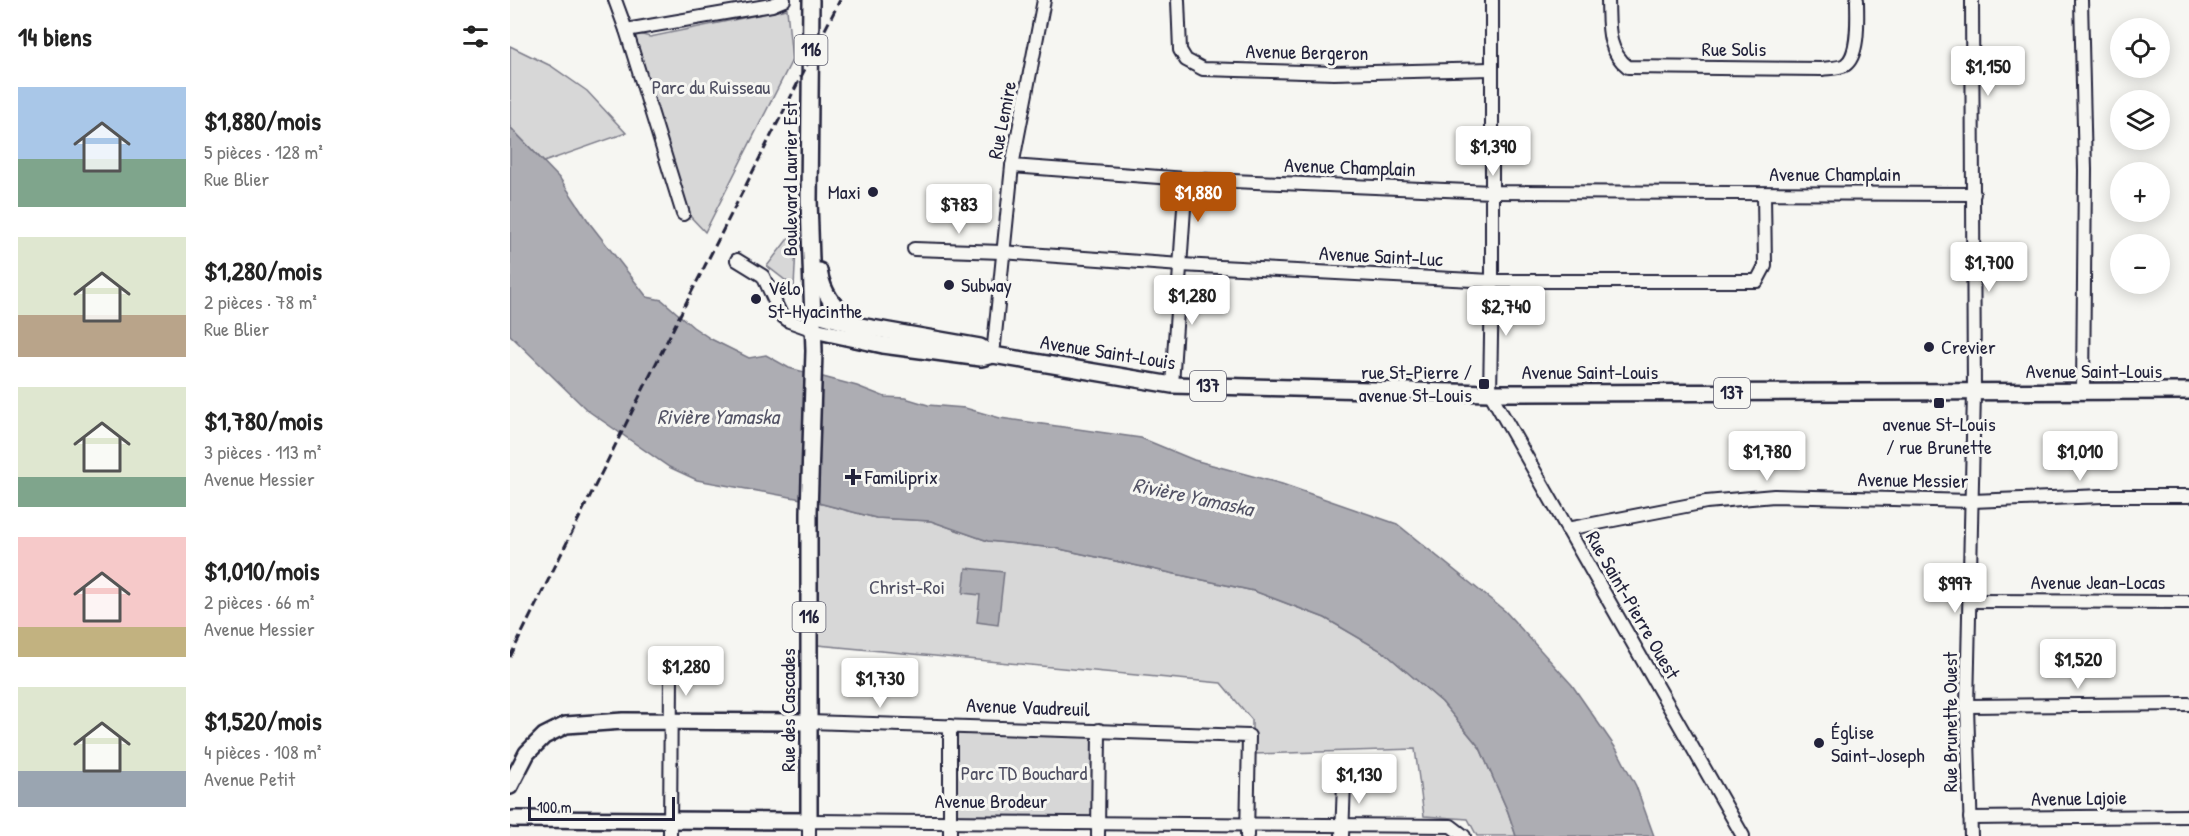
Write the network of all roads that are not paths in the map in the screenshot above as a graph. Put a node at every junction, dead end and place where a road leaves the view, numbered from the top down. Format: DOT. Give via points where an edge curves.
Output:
graph roads {
  1 [pos="615,0"];
  2 [pos="784,0"];
  3 [pos="811,0"];
  4 [pos="1044,0"];
  5 [pos="1178,0"];
  6 [pos="1492,0"];
  7 [pos="1608,0"];
  8 [pos="1857,0"];
  9 [pos="1972,0"];
  10 [pos="2081,0"];
  11 [pos="626,30"];
  12 [pos="1491,69"];
  13 [pos="1012,166"];
  14 [pos="1186,179"];
  15 [pos="1492,192"];
  16 [pos="1764,194"];
  17 [pos="1974,195"];
  18 [pos="809,200"];
  19 [pos="683,214"];
  20 [pos="914,249"];
  21 [pos="1002,252"];
  22 [pos="737,260"];
  23 [pos="1181,265"];
  24 [pos="1492,281"];
  25 [pos="814,313"];
  26 [pos="860,326"];
  27 [pos="814,330"];
  28 [pos="993,355"];
  29 [pos="1172,385"];
  30 [pos="2189,391"];
  31 [pos="1974,392"];
  32 [pos="2083,392"];
  33 [pos="1490,393"];
  34 [pos="2189,496"];
  35 [pos="1972,501"];
  36 [pos="809,512"];
  37 [pos="1567,529"];
  38 [pos="1970,601"];
  39 [pos="2189,602"];
  40 [pos="671,673"];
  41 [pos="2189,704"];
  42 [pos="1967,706"];
  43 [pos="671,722"];
  44 [pos="809,722"];
  45 [pos="950,726"];
  46 [pos="1099,730"];
  47 [pos="1344,783"];
  48 [pos="510,786"];
  49 [pos="2189,816"];
  50 [pos="1970,818"];
  51 [pos="511,819"];
  52 [pos="670,820"];
  53 [pos="950,822"];
  54 [pos="809,829"];
  55 [pos="1097,830"];
  56 [pos="1247,830"];
  57 [pos="1343,831"];
  58 [pos="670,836"];
  59 [pos="950,836"];
  60 [pos="1464,836"];
  61 [pos="1743,836"];
  62 [pos="1971,836"];
  1 -- 11 [label="street"];
  2 -- 11 [label="street"];
  3 -- 18 [label="main road, Boulevard Laurier Est / 116"];
  4 -- 13 [label="street, Rue Lemire"];
  5 -- 12 [label="street, Avenue Bergeron" via="1180,50 1186,60 1203,69 1334,73"];
  6 -- 12 [label="street"];
  7 -- 8 [label="street, Rue Solis" via="1609,42 1628,67 1822,69 1844,66 1851,59 1857,35"];
  9 -- 17 [label="street, Rue Brunette Ouest"];
  10 -- 32 [label="street" via="2085,170"];
  11 -- 19 [label="street"];
  12 -- 15 [label="street"];
  13 -- 14 [label="street, Avenue Champlain"];
  13 -- 21 [label="street, Rue Lemire"];
  14 -- 15 [label="street, Avenue Champlain"];
  14 -- 23 [label="street"];
  15 -- 16 [label="street, Avenue Champlain"];
  15 -- 24 [label="street"];
  16 -- 17 [label="street, Avenue Champlain"];
  16 -- 24 [label="street, Avenue Saint-Luc" via="1765,266 1757,281"];
  17 -- 31 [label="street, Rue Brunette Ouest"];
  18 -- 25 [label="main road, Boulevard Laurier Est / 116"];
  18 -- 26 [label="main road" via="822,287 839,311"];
  20 -- 21 [label="street, Avenue Saint-Luc"];
  21 -- 23 [label="street, Avenue Saint-Luc"];
  21 -- 28 [label="street, Rue Lemire"];
  22 -- 27 [label="street, Avenue Saint-Louis" via="763,276 781,315"];
  23 -- 24 [label="street, Avenue Saint-Luc"];
  23 -- 29 [label="street"];
  24 -- 33 [label="street"];
  25 -- 26 [label="main road, Avenue Saint-Louis / 137"];
  25 -- 27 [label="main road, Boulevard Laurier Est / 116"];
  26 -- 28 [label="main road, Avenue Saint-Louis / 137" via="980,348"];
  27 -- 28 [label="main road, Avenue Saint-Louis / 137" via="883,345 981,358"];
  27 -- 36 [label="main road, Boulevard Laurier Est / 116"];
  28 -- 29 [label="main road, Avenue Saint-Louis / 137"];
  29 -- 33 [label="main road, Avenue Saint-Louis / 137"];
  30 -- 32 [label="main road, Avenue Saint-Louis / 137"];
  31 -- 32 [label="main road, Avenue Saint-Louis / 137"];
  31 -- 33 [label="main road, Avenue Saint-Louis / 137"];
  31 -- 35 [label="street, Rue Brunette Ouest"];
  33 -- 37 [label="street, Rue Saint-Pierre Ouest"];
  34 -- 35 [label="street, Avenue Messier"];
  35 -- 37 [label="street, Avenue Messier" via="1774,496 1706,502"];
  35 -- 38 [label="street, Rue Brunette Ouest"];
  36 -- 44 [label="main road, Rue des Cascades / 116"];
  37 -- 61 [label="street, Rue Saint-Pierre Ouest"];
  38 -- 39 [label="street, Avenue Jean-Locas"];
  38 -- 42 [label="street, Rue Brunette Ouest"];
  40 -- 43 [label="street"];
  41 -- 42 [label="street"];
  42 -- 50 [label="street, Rue Brunette Ouest"];
  43 -- 44 [label="main road, Avenue Vaudreuil"];
  43 -- 48 [label="main road, Avenue Vaudreuil" via="566,724 544,736 527,753"];
  43 -- 52 [label="street"];
  44 -- 45 [label="street, Avenue Vaudreuil"];
  44 -- 54 [label="main road, Rue des Cascades / 116"];
  45 -- 46 [label="street, Avenue Vaudreuil"];
  45 -- 53 [label="street"];
  46 -- 55 [label="street"];
  46 -- 56 [label="street, Avenue Vaudreuil" via="1250,736"];
  47 -- 57 [label="street"];
  49 -- 50 [label="street, Avenue Lajoie"];
  50 -- 62 [label="street, Rue Brunette Ouest"];
  51 -- 52 [label="main road, Avenue Brodeur"];
  52 -- 54 [label="main road, Avenue Brodeur"];
  52 -- 58 [label="street"];
  53 -- 54 [label="street, Avenue Brodeur"];
  53 -- 55 [label="street, Avenue Brodeur"];
  53 -- 59 [label="street"];
  55 -- 56 [label="street, Avenue Brodeur"];
  56 -- 57 [label="street, Avenue Brodeur"];
  57 -- 60 [label="street, Avenue Brodeur" via="1450,826"];
}
